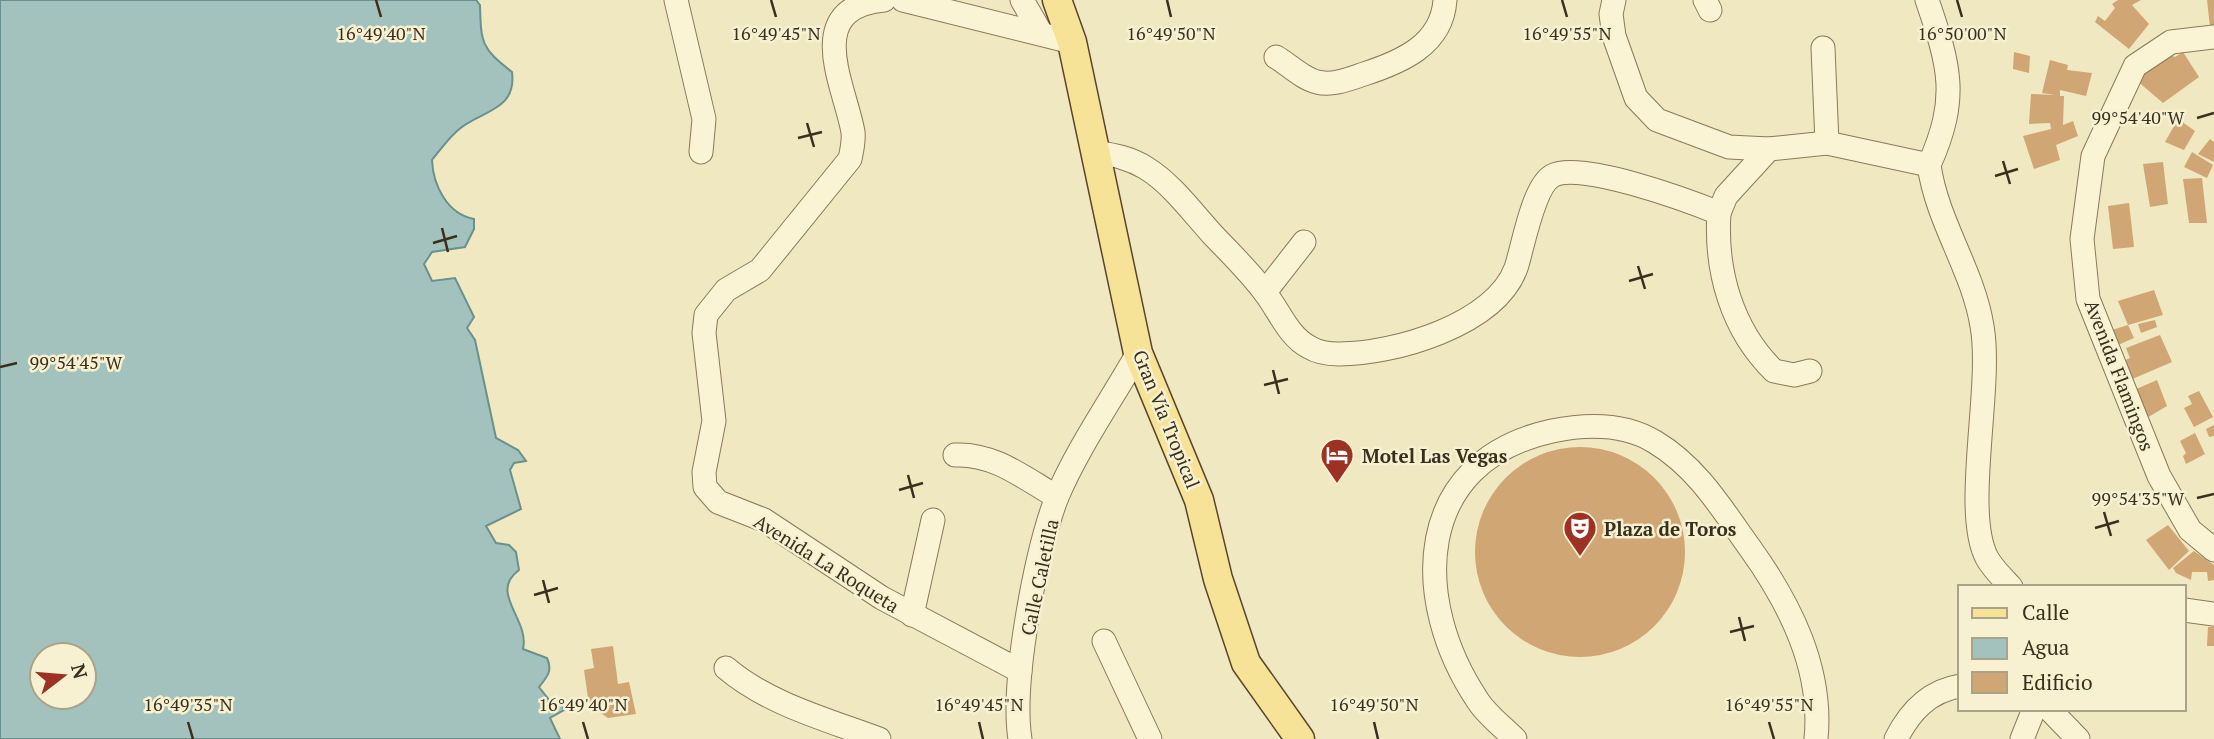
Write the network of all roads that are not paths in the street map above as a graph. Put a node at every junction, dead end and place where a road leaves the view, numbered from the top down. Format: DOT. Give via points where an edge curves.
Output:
graph roads {
  1 [pos="657,0"];
  2 [pos="674,0"];
  3 [pos="884,0"];
  4 [pos="903,0"];
  5 [pos="1022,0"];
  6 [pos="1057,0"];
  7 [pos="1446,0"];
  8 [pos="1614,0"];
  9 [pos="1927,0"];
  10 [pos="1041,33"];
  11 [pos="2214,37"];
  12 [pos="1072,42"];
  13 [pos="1823,48"];
  14 [pos="1276,57"];
  15 [pos="1828,143"];
  16 [pos="1769,149"];
  17 [pos="701,152"];
  18 [pos="1096,152"];
  19 [pos="1929,165"];
  20 [pos="1719,213"];
  21 [pos="1304,242"];
  22 [pos="1265,292"];
  23 [pos="1138,353"];
  24 [pos="1810,372"];
  25 [pos="955,455"];
  26 [pos="1058,497"];
  27 [pos="933,520"];
  28 [pos="2214,550"];
  29 [pos="2009,585"];
  30 [pos="2186,610"];
  31 [pos="2214,614"];
  32 [pos="912,615"];
  33 [pos="1104,641"];
  34 [pos="726,668"];
  35 [pos="1020,671"];
  36 [pos="1958,686"];
  37 [pos="2033,711"];
  38 [pos="2051,711"];
  39 [pos="879,739"];
  40 [pos="1020,739"];
  41 [pos="1150,739"];
  42 [pos="1300,739"];
  43 [pos="1515,739"];
  44 [pos="1816,739"];
  45 [pos="1896,739"];
  46 [pos="2022,739"];
  47 [pos="2078,739"];
  1 -- 2 [label="street"];
  2 -- 17 [label="street" via="704,119"];
  3 -- 32 [label="street, Avenida La Roqueta" via="856,8 835,37 837,82 853,131 849,159 760,270 726,290 706,315 714,421 704,472 705,487 718,502 764,520"];
  4 -- 10 [label="street"];
  5 -- 10 [label="street"];
  6 -- 12 [label="main road, Gran Vía Tropical"];
  7 -- 14 [label="street" via="1438,26 1423,46 1383,68 1338,83 1316,82"];
  8 -- 16 [label="street" via="1614,36 1645,110 1670,127 1729,148"];
  9 -- 19 [label="street" via="1950,80 1946,126"];
  10 -- 12 [label="street"];
  11 -- 28 [label="street, Avenida Flamingos" via="2171,42 2135,66 2093,156 2082,239 2088,299 2159,476 2190,530"];
  12 -- 18 [label="main road, Gran Vía Tropical"];
  13 -- 15 [label="street"];
  15 -- 16 [label="street"];
  15 -- 19 [label="street"];
  16 -- 20 [label="street" via="1726,196"];
  18 -- 22 [label="street" via="1125,158 1167,184"];
  18 -- 23 [label="main road, Gran Vía Tropical"];
  19 -- 29 [label="street" via="1933,195 1982,324 1986,368 1978,506 1986,557"];
  20 -- 22 [label="street" via="1663,191 1559,173 1540,190 1504,292 1451,330 1376,349 1340,354 1307,347"];
  20 -- 24 [label="street" via="1719,265 1746,335 1774,371"];
  21 -- 22 [label="street"];
  23 -- 26 [label="street, Calle Caletilla"];
  23 -- 42 [label="main road, Gran Vía Tropical" via="1199,500 1246,663"];
  25 -- 26 [label="street" via="976,454 994,461"];
  26 -- 35 [label="street, Calle Caletilla" via="1042,550"];
  27 -- 32 [label="street"];
  30 -- 31 [label="street"];
  32 -- 35 [label="street, Avenida La Roqueta"];
  33 -- 41 [label="street"];
  34 -- 39 [label="street" via="742,682"];
  35 -- 40 [label="street, Calle Caletilla"];
  36 -- 45 [label="street" via="1943,689 1922,702"];
  37 -- 46 [label="street"];
  38 -- 47 [label="street"];
  43 -- 44 [label="street" via="1479,704 1444,631 1435,559 1439,529 1450,498 1468,473 1491,455 1543,433 1600,426 1654,441 1680,460 1704,484 1774,581 1796,624 1813,675 1819,711"];
}
